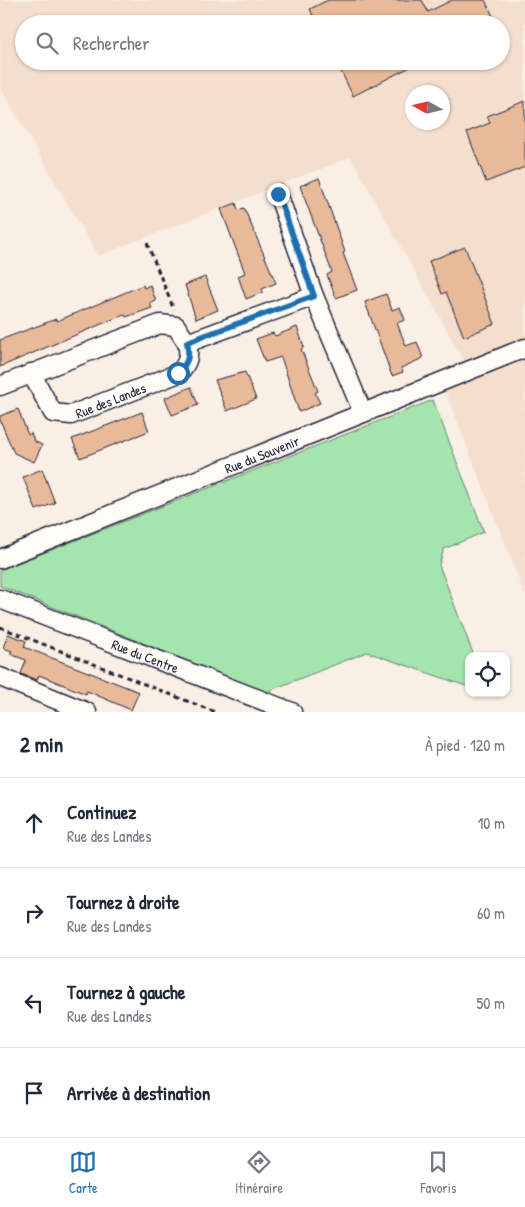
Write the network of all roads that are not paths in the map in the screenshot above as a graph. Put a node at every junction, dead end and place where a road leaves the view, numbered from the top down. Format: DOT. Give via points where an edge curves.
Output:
graph roads {
  1 [pos="278,194"];
  2 [pos="314,296"];
  3 [pos="187,342"];
  4 [pos="525,348"];
  5 [pos="31,373"];
  6 [pos="0,386"];
  7 [pos="363,413"];
  8 [pos="0,559"];
  9 [pos="0,599"];
  10 [pos="0,677"];
  11 [pos="61,707"];
  12 [pos="87,712"];
  13 [pos="292,712"];
  1 -- 2 [label="street"];
  2 -- 3 [label="street"];
  2 -- 7 [label="street"];
  3 -- 5 [label="street" via="176,326 160,324"];
  3 -- 5 [label="street, Rue des Landes" via="187,364 178,373 71,416 53,413"];
  4 -- 7 [label="street, Rue du Souvenir"];
  5 -- 6 [label="street"];
  7 -- 8 [label="street, Rue du Souvenir"];
  9 -- 13 [label="street, Rue du Centre"];
  10 -- 11 [label="street"];
  11 -- 12 [label="street"];
}
